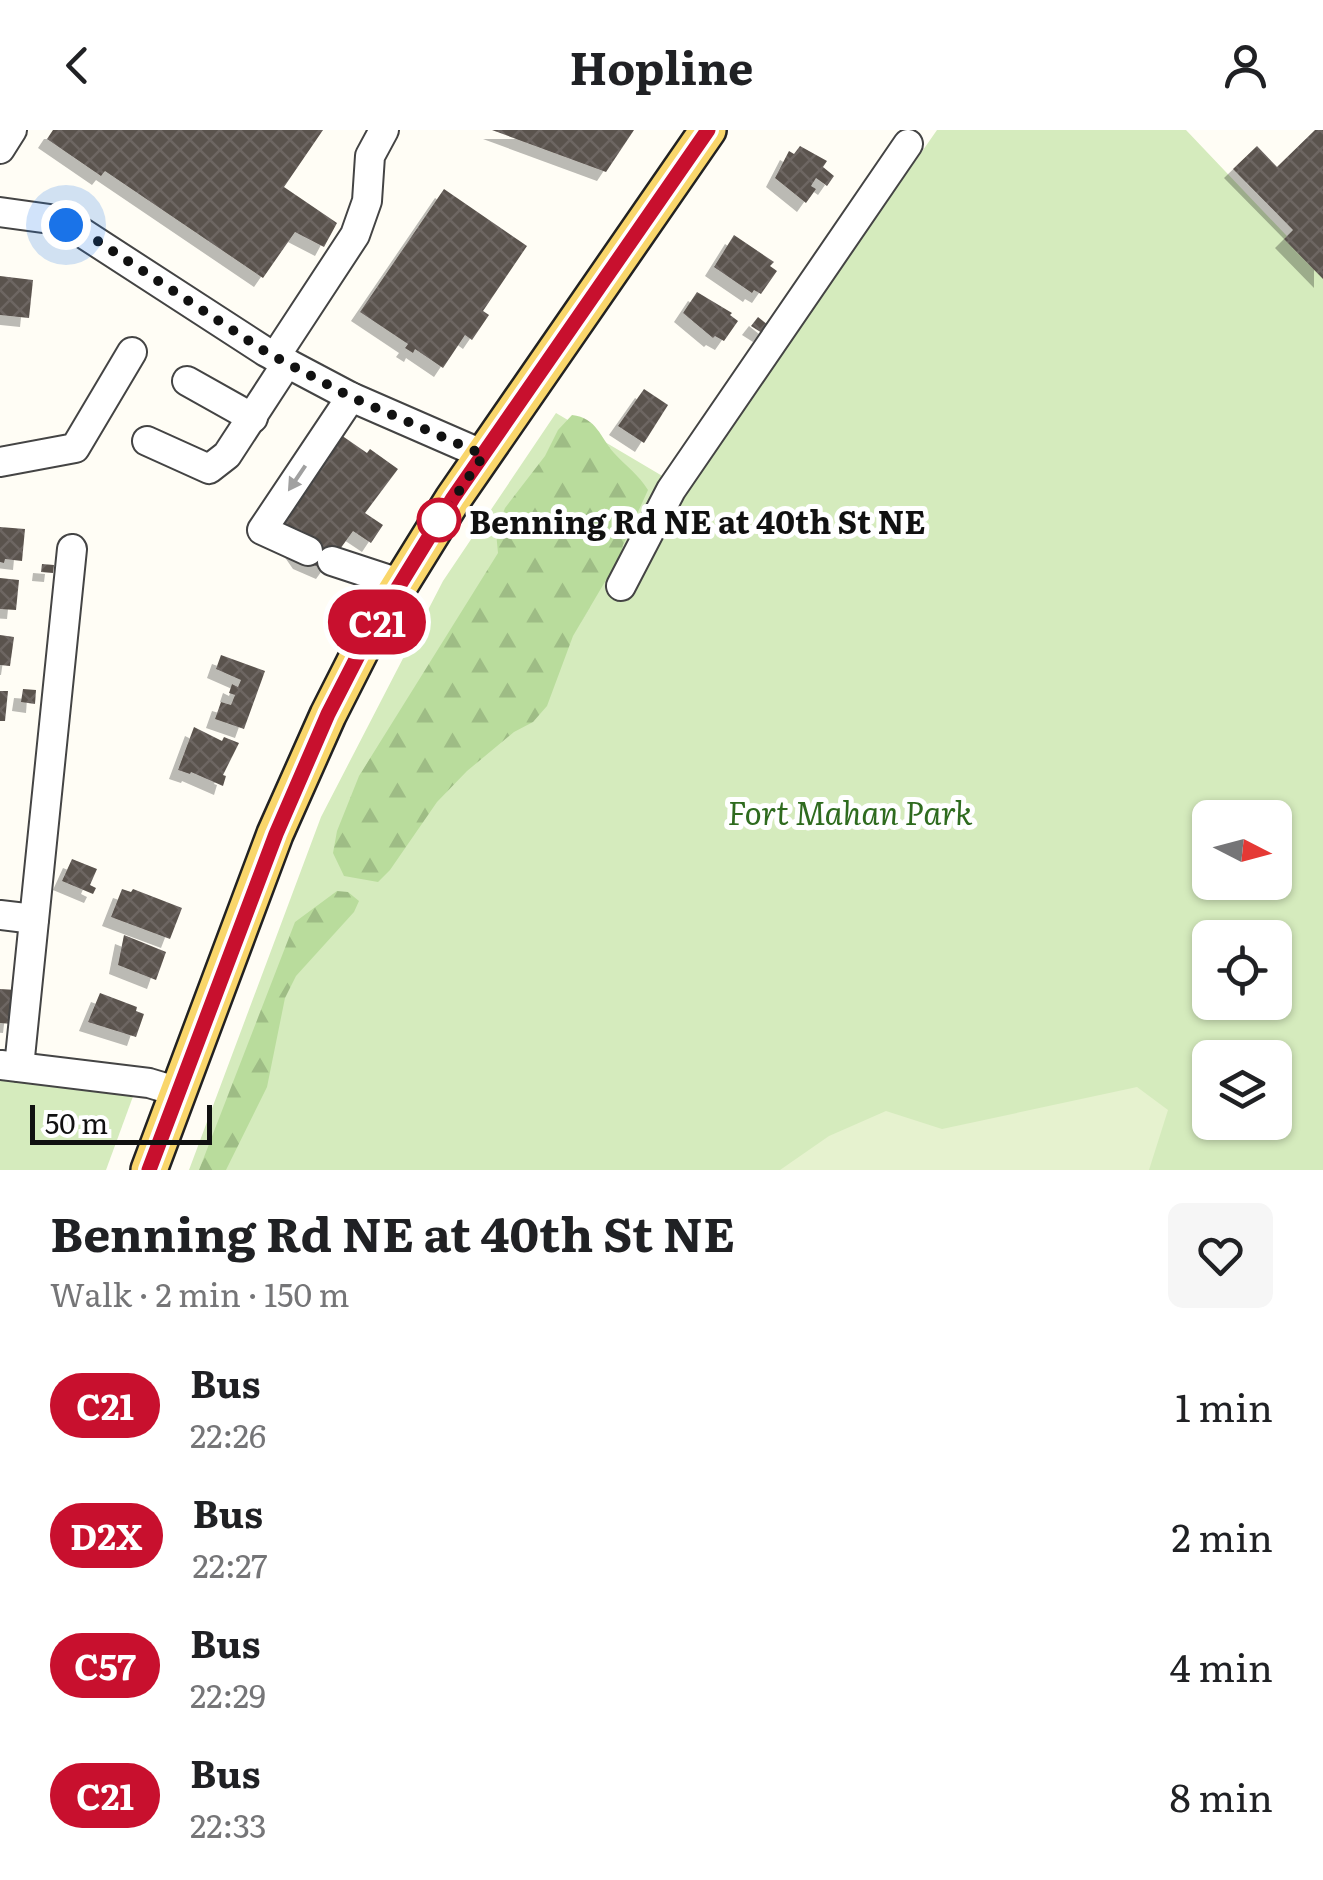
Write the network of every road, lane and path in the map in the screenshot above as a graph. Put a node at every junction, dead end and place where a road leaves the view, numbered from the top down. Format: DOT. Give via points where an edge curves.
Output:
graph roads {
  1 [pos="12,130"];
  2 [pos="384,130"];
  3 [pos="708,130"];
  4 [pos="905,135"];
  5 [pos="0,149"];
  6 [pos="0,212"];
  7 [pos="132,352"];
  8 [pos="282,360"];
  9 [pos="187,381"];
  10 [pos="351,397"];
  11 [pos="253,418"];
  12 [pos="147,441"];
  13 [pos="484,455"];
  14 [pos="0,462"];
  15 [pos="72,549"];
  16 [pos="399,583"];
  17 [pos="621,586"];
  18 [pos="0,915"];
  19 [pos="34,919"];
  20 [pos="9,1066"];
  21 [pos="178,1092"];
  22 [pos="149,1170"];
  1 -- 5 [label="street"];
  2 -- 8 [label="street" via="370,156 367,201 355,235"];
  3 -- 13 [label="main road"];
  4 -- 17 [label="street" via="671,490"];
  6 -- 8 [label="street" via="50,219 81,232"];
  7 -- 14 [label="street" via="75,448"];
  8 -- 10 [label="street"];
  8 -- 11 [label="street"];
  9 -- 11 [label="street"];
  10 -- 13 [label="street"];
  10 -- 16 [label="street, one-way" via="262,530"];
  11 -- 12 [label="street" via="209,470"];
  13 -- 16 [label="main road"];
  15 -- 19 [label="street"];
  16 -- 21 [label="main road" via="302,771"];
  18 -- 19 [label="street"];
  19 -- 20 [label="street"];
  20 -- 21 [label="street"];
  21 -- 22 [label="main road"];
}
